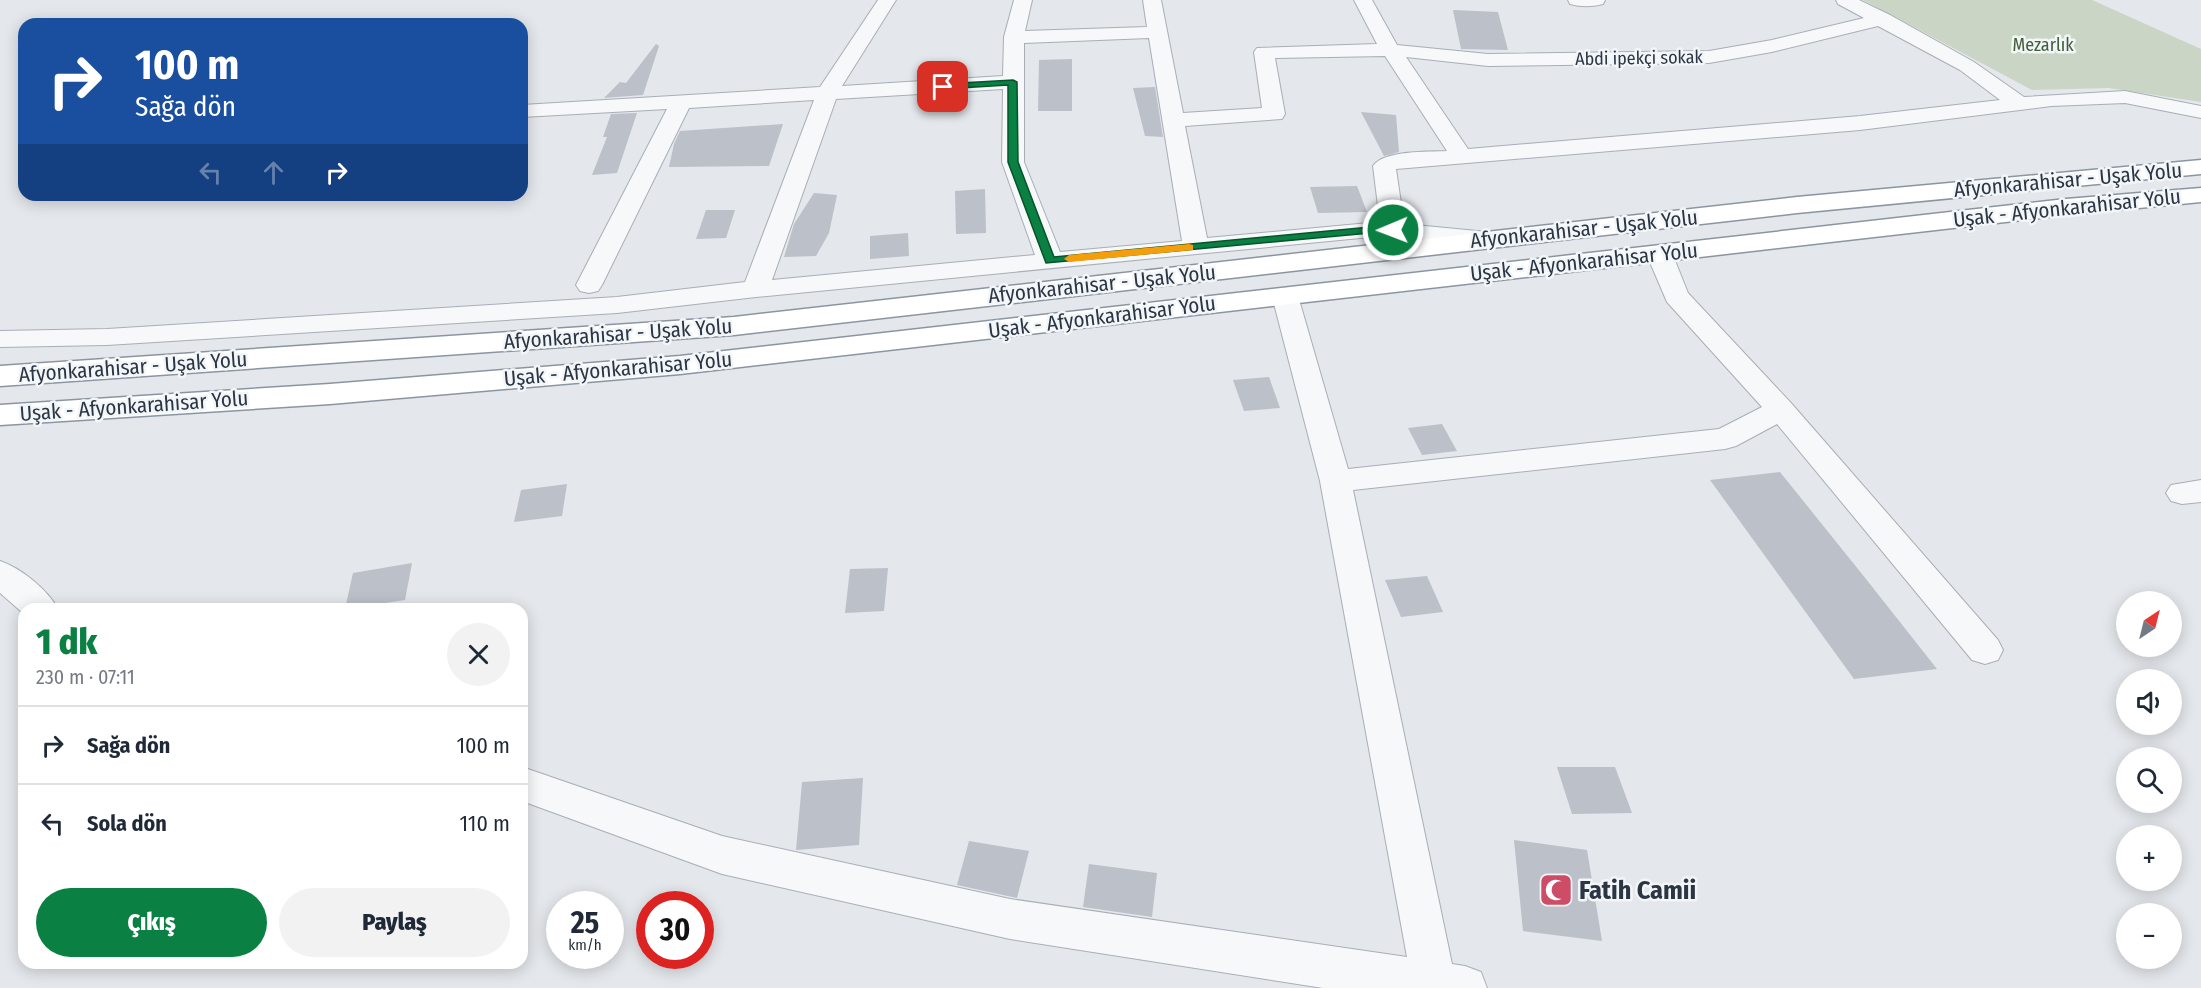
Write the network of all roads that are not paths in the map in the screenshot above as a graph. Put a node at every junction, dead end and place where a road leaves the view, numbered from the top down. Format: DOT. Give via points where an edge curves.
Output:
graph roads {
  1 [pos="887,0"];
  2 [pos="1023,0"];
  3 [pos="1152,0"];
  4 [pos="1362,0"];
  5 [pos="1576,0"];
  6 [pos="1596,0"];
  7 [pos="1845,0"];
  8 [pos="1883,19"];
  9 [pos="1158,32"];
  10 [pos="1014,37"];
  11 [pos="1392,50"];
  12 [pos="1013,82"];
  13 [pos="826,93"];
  14 [pos="681,102"];
  15 [pos="2020,104"];
  16 [pos="528,111"];
  17 [pos="2201,112"];
  18 [pos="1173,120"];
  19 [pos="1462,156"];
  20 [pos="2201,167"];
  21 [pos="2201,195"];
  22 [pos="1393,230"];
  23 [pos="1500,239"];
  24 [pos="1196,247"];
  25 [pos="1659,253"];
  26 [pos="1050,261"];
  27 [pos="589,285"];
  28 [pos="756,289"];
  29 [pos="1285,296"];
  30 [pos="0,339"];
  31 [pos="0,376"];
  32 [pos="1781,410"];
  33 [pos="0,415"];
  34 [pos="1336,482"];
  35 [pos="0,574"];
  36 [pos="34,603"];
  37 [pos="1985,650"];
  38 [pos="528,786"];
  39 [pos="1450,986"];
  1 -- 13 [label="street"];
  2 -- 10 [label="street"];
  3 -- 9 [label="street"];
  4 -- 11 [label="street"];
  5 -- 6 [label="street"];
  7 -- 8 [label="street"];
  8 -- 11 [label="street, Abdi ipekçi sokak" via="1708,57 1488,60"];
  8 -- 15 [label="street" via="1967,66"];
  9 -- 10 [label="street"];
  9 -- 18 [label="street"];
  10 -- 12 [label="street"];
  11 -- 18 [label="street, Abdi ipekçi sokak" via="1264,52 1274,114"];
  11 -- 19 [label="street"];
  12 -- 13 [label="street"];
  12 -- 26 [label="street" via="1013,162"];
  13 -- 14 [label="street"];
  13 -- 28 [label="street"];
  14 -- 16 [label="street"];
  14 -- 27 [label="street"];
  15 -- 17 [label="street" via="2125,98"];
  15 -- 19 [label="street" via="1860,123"];
  18 -- 24 [label="street"];
  19 -- 22 [label="street" via="1384,166"];
  20 -- 23 [label="highway, Afyonkarahisar - Uşak Yolu" via="1797,205"];
  21 -- 25 [label="highway, Uşak - Afyonkarahisar Yolu"];
  22 -- 23 [label="street"];
  22 -- 24 [label="street"];
  23 -- 31 [label="highway, Afyonkarahisar - Uşak Yolu" via="734,326"];
  24 -- 26 [label="street"];
  25 -- 29 [label="highway, Uşak - Afyonkarahisar Yolu"];
  25 -- 32 [label="street" via="1676,296"];
  26 -- 28 [label="street"];
  28 -- 30 [label="street" via="617,305 107,337"];
  29 -- 33 [label="highway, Uşak - Afyonkarahisar Yolu" via="680,364 330,394"];
  29 -- 34 [label="street"];
  32 -- 34 [label="street" via="1725,439"];
  32 -- 37 [label="street"];
  34 -- 39 [label="street"];
  35 -- 36 [label="street"];
  38 -- 39 [label="street" via="722,855 1010,919"];
}
